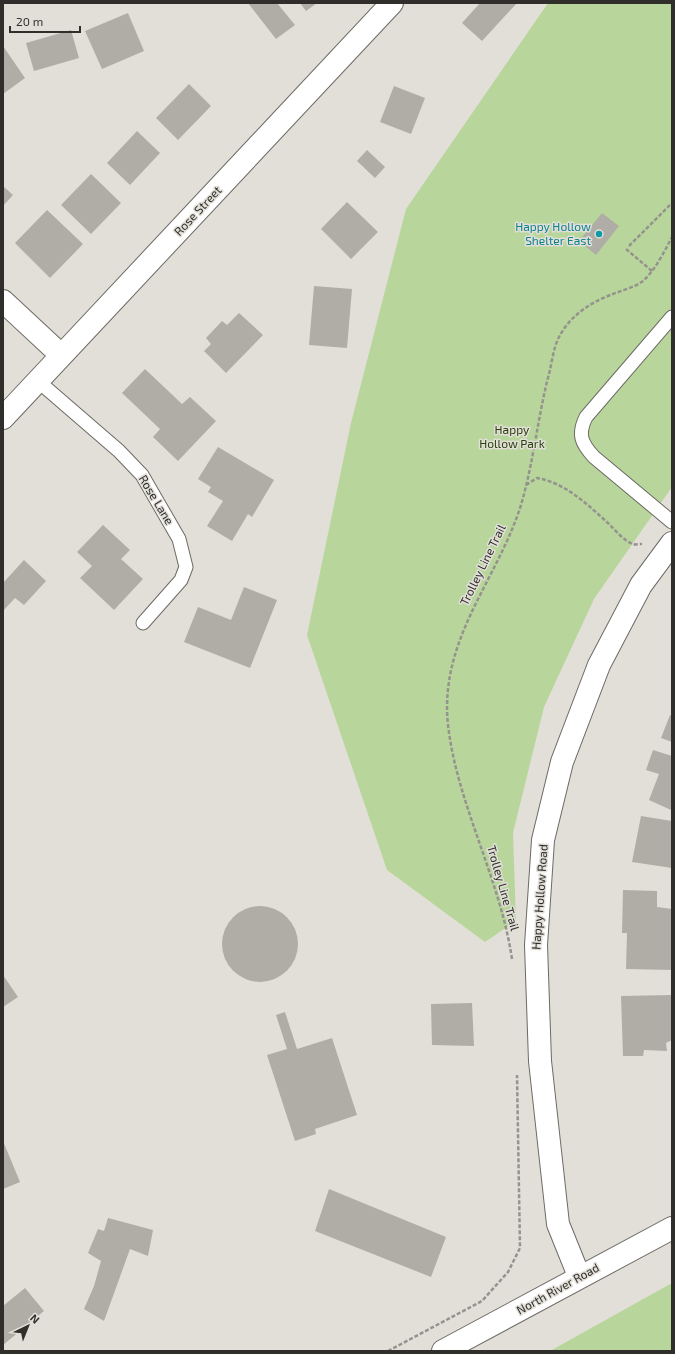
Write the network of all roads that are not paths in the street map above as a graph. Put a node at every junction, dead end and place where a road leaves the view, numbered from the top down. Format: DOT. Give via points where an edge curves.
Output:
graph roads {
  1 [pos="392,3"];
  2 [pos="3,301"];
  3 [pos="672,318"];
  4 [pos="61,355"];
  5 [pos="38,381"];
  6 [pos="3,418"];
  7 [pos="669,520"];
  8 [pos="672,543"];
  9 [pos="143,623"];
  10 [pos="672,1228"];
  11 [pos="579,1276"];
  12 [pos="443,1351"];
  1 -- 4 [label="main road, Rose Street"];
  2 -- 4 [label="main road"];
  3 -- 7 [label="lane" via="586,417 582,424 581,436 584,446 594,457"];
  4 -- 5 [label="main road, Rose Street"];
  5 -- 6 [label="main road, Rose Street"];
  5 -- 9 [label="lane, Rose Lane" via="119,451 142,475 179,539 186,567 181,580"];
  8 -- 11 [label="main road, Happy Hollow Road" via="641,585 599,665 562,762 543,840 536,945 540,1061 558,1224"];
  10 -- 11 [label="main road, North River Road"];
  11 -- 12 [label="main road, North River Road"];
}
